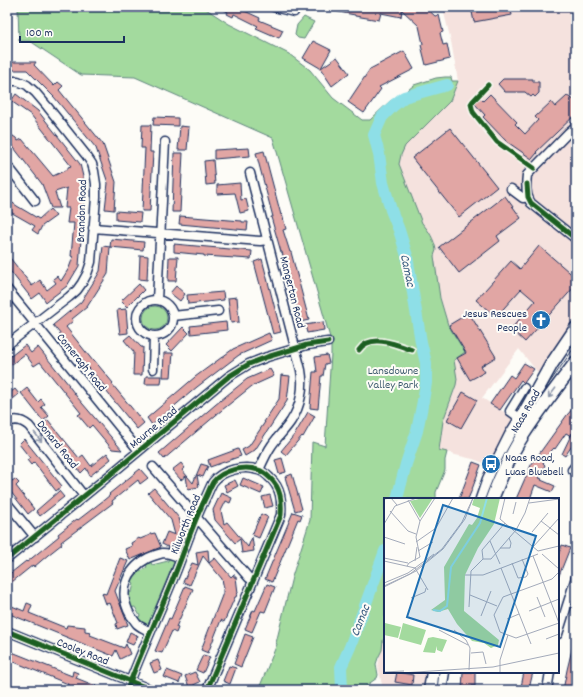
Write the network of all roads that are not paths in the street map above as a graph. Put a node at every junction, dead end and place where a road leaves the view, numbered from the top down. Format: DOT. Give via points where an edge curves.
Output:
graph roads {
  1 [pos="274,7"];
  2 [pos="294,12"];
  3 [pos="7,81"];
  4 [pos="576,126"];
  5 [pos="164,142"];
  6 [pos="7,165"];
  7 [pos="250,173"];
  8 [pos="10,176"];
  9 [pos="511,189"];
  10 [pos="528,197"];
  11 [pos="35,201"];
  12 [pos="93,228"];
  13 [pos="160,234"];
  14 [pos="576,239"];
  15 [pos="268,240"];
  16 [pos="7,289"];
  17 [pos="157,300"];
  18 [pos="218,311"];
  19 [pos="173,316"];
  20 [pos="35,324"];
  21 [pos="576,328"];
  22 [pos="154,336"];
  23 [pos="328,342"];
  24 [pos="7,345"];
  25 [pos="296,349"];
  26 [pos="576,362"];
  27 [pos="153,369"];
  28 [pos="524,388"];
  29 [pos="521,419"];
  30 [pos="7,422"];
  31 [pos="139,451"];
  32 [pos="153,468"];
  33 [pos="259,470"];
  34 [pos="84,496"];
  35 [pos="482,498"];
  36 [pos="492,498"];
  37 [pos="7,503"];
  38 [pos="197,518"];
  39 [pos="35,537"];
  40 [pos="181,558"];
  41 [pos="7,559"];
  42 [pos="576,577"];
  43 [pos="253,580"];
  44 [pos="7,631"];
  45 [pos="559,631"];
  46 [pos="150,632"];
  47 [pos="433,673"];
  48 [pos="443,673"];
  49 [pos="550,673"];
  50 [pos="130,681"];
  51 [pos="127,690"];
  52 [pos="152,690"];
  53 [pos="207,690"];
  54 [pos="430,690"];
  55 [pos="440,690"];
  56 [pos="547,690"];
  1 -- 2 [label="street"];
  3 -- 12 [label="street, Brandon Road" via="18,81 27,85 47,106 92,164 96,184"];
  4 -- 10 [label="street" via="527,175"];
  5 -- 13 [label="street"];
  6 -- 8 [label="street"];
  7 -- 15 [label="street, Mangerton Road"];
  8 -- 11 [label="street"];
  9 -- 10 [label="street" via="523,198"];
  10 -- 14 [label="street" via="531,203"];
  12 -- 13 [label="street"];
  12 -- 20 [label="street, Brandon Road" via="91,262 82,283 70,297"];
  13 -- 15 [label="street"];
  13 -- 17 [label="street"];
  15 -- 25 [label="street, Mangerton Road"];
  16 -- 20 [label="street, Comeragh Road"];
  17 -- 19 [label="street" via="168,305"];
  17 -- 22 [label="street" via="148,301 138,314 140,327"];
  18 -- 19 [label="street"];
  19 -- 22 [label="street" via="168,330 162,335"];
  20 -- 24 [label="street, Brandon Road"];
  20 -- 31 [label="street, Comeragh Road"];
  21 -- 29 [label="main road, Naas Road" via="551,365"];
  22 -- 27 [label="street"];
  23 -- 25 [label="street, Mourne Road"];
  25 -- 31 [label="street, Mourne Road" via="244,366"];
  25 -- 33 [label="street" via="303,380 300,402 291,421 271,446"];
  26 -- 36 [label="main road, Naas Road, one-way" via="523,435"];
  28 -- 29 [label="street" via="510,411"];
  29 -- 35 [label="main road, Naas Road" via="489,479"];
  30 -- 34 [label="street, Donard Road, one-way" via="18,420 29,426"];
  31 -- 34 [label="street, Mourne Road"];
  32 -- 38 [label="street"];
  33 -- 38 [label="street, Kilworth Road" via="234,469 218,478 213,482"];
  33 -- 43 [label="street" via="271,479 280,492 281,515"];
  34 -- 39 [label="street, Mourne Road"];
  37 -- 39 [label="street"];
  38 -- 40 [label="street, Kilworth Road"];
  38 -- 43 [label="street" via="248,578"];
  39 -- 41 [label="street, Mourne Road"];
  40 -- 46 [label="street, Kilworth Road"];
  40 -- 46 [label="street, Kilworth Road" via="163,554 153,556 138,564 128,577 124,592 127,609 136,623"];
  42 -- 45 [label="street"];
  43 -- 53 [label="street"];
  44 -- 50 [label="street, Cooley Road"];
  46 -- 50 [label="street, Kilworth Road"];
  47 -- 54 [label="main road"];
  48 -- 55 [label="main road"];
  49 -- 56 [label="street"];
  50 -- 51 [label="street, Kilworth Road"];
  50 -- 52 [label="street, Cooley Road"];
}
